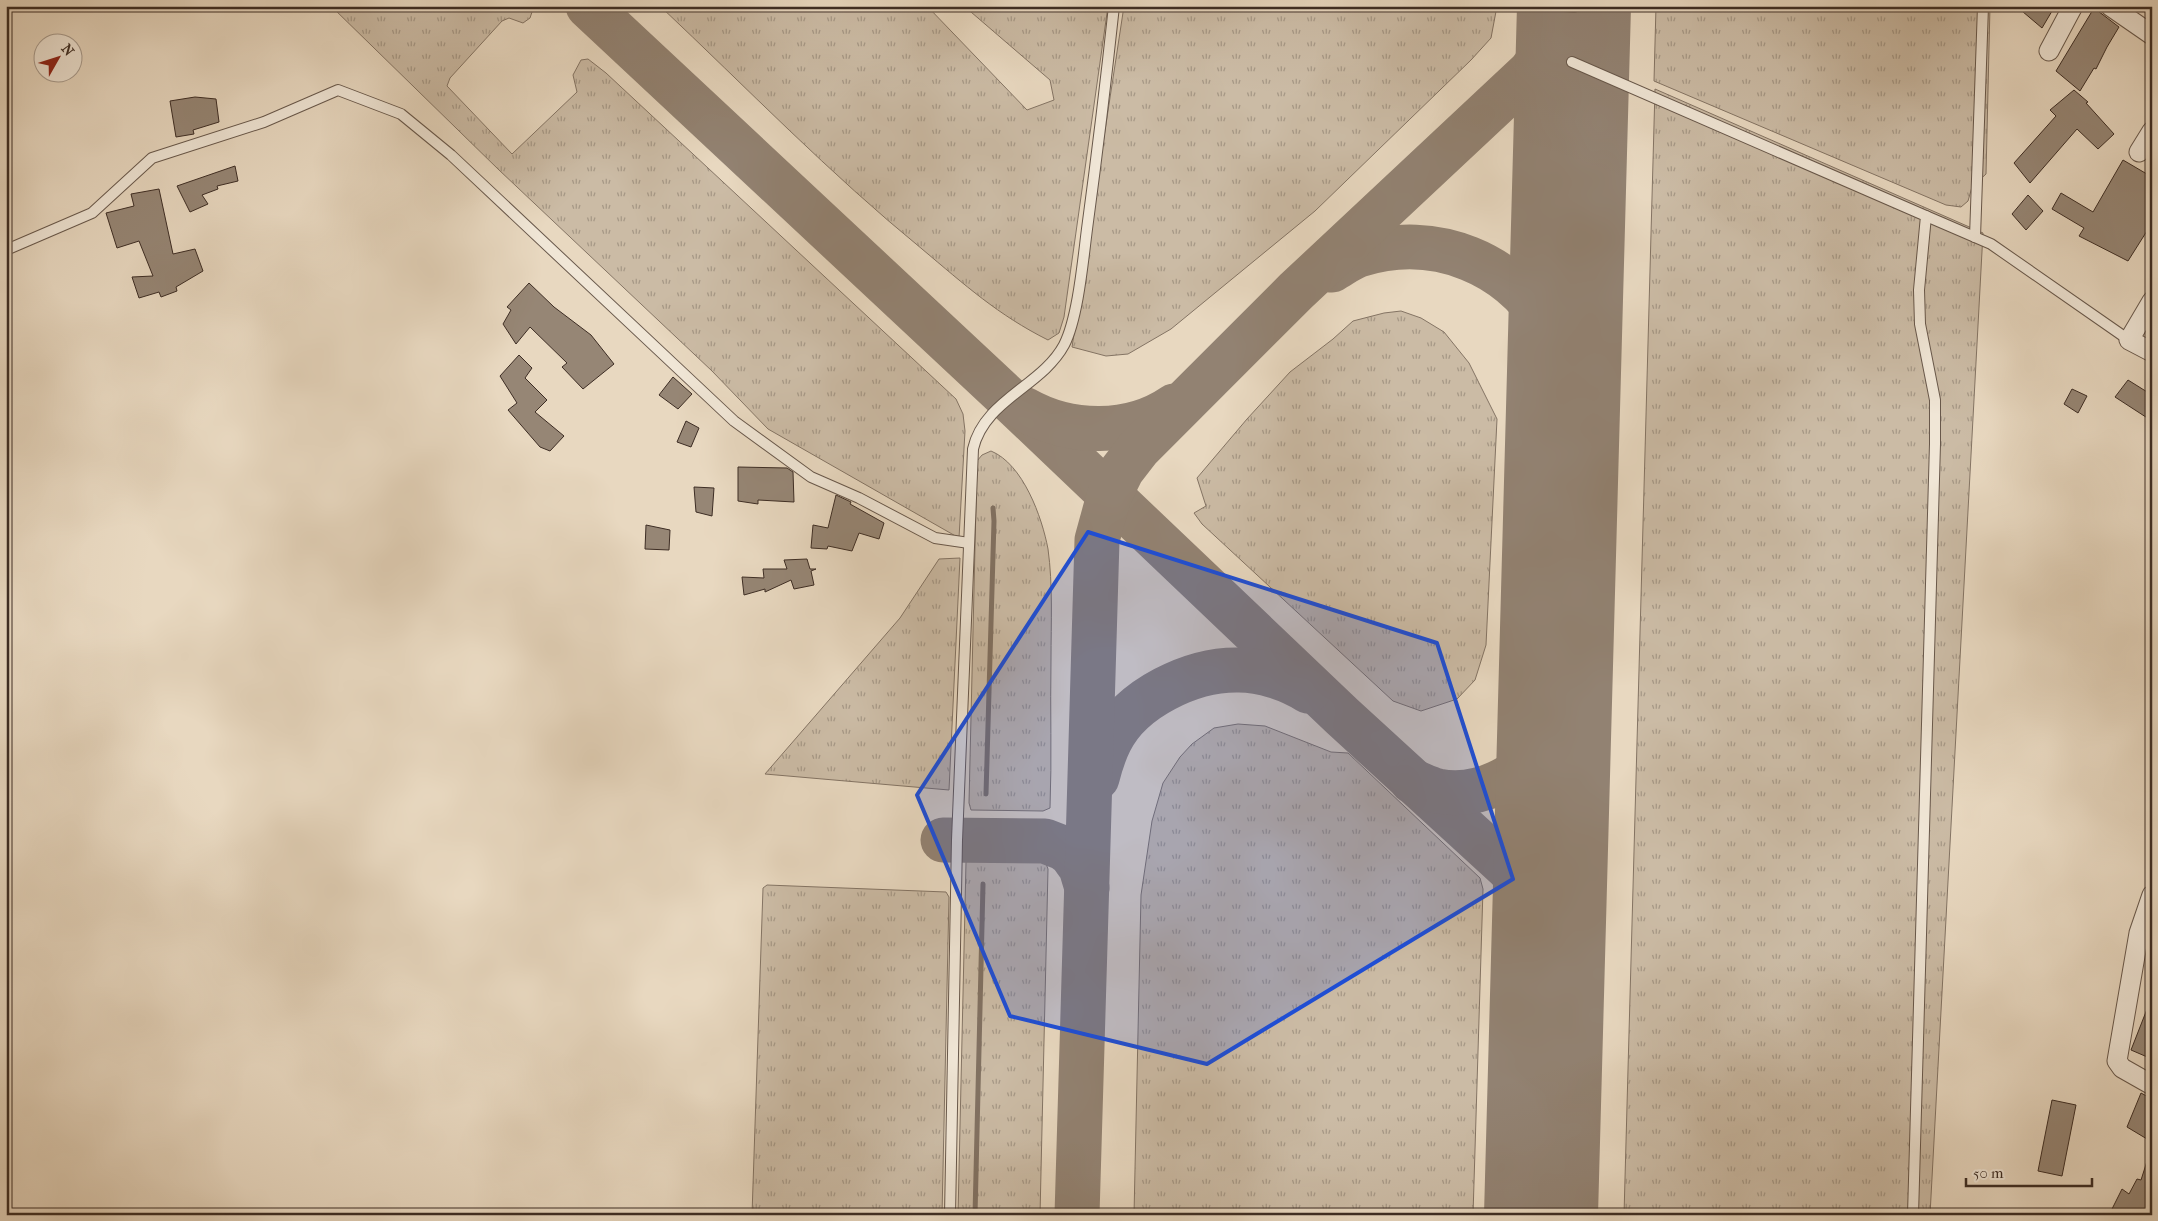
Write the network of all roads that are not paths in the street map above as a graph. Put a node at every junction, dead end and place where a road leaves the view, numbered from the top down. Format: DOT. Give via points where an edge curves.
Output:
graph roads {
  1 [pos="1114,6"];
  2 [pos="1983,6"];
  3 [pos="2073,6"];
  4 [pos="2110,6"];
  5 [pos="2152,35"];
  6 [pos="2049,51"];
  7 [pos="1572,62"];
  8 [pos="2152,131"];
  9 [pos="2139,152"];
  10 [pos="1926,216"];
  11 [pos="1975,237"];
  12 [pos="6,250"];
  13 [pos="2152,301"];
  14 [pos="2129,340"];
  15 [pos="2152,352"];
  16 [pos="970,543"];
  17 [pos="2152,895"];
  18 [pos="2152,1085"];
  19 [pos="950,1215"];
  20 [pos="1912,1215"];
  1 -- 16 [label="lane" via="1084,253 1070,329 1056,357 992,413 976,436"];
  2 -- 11 [label="lane"];
  3 -- 6 [label="street"];
  4 -- 5 [label="street"];
  7 -- 10 [label="lane"];
  8 -- 9 [label="street"];
  10 -- 11 [label="lane"];
  10 -- 20 [label="lane" via="1920,324 1935,400 1935,444"];
  11 -- 14 [label="lane" via="2022,264"];
  12 -- 16 [label="lane" via="92,213 152,158 264,122 338,90 401,114 451,155 734,421 811,477 935,538"];
  13 -- 14 [label="street"];
  14 -- 15 [label="street"];
  16 -- 19 [label="lane" via="957,840"];
  17 -- 18 [label="street" via="2140,933 2117,1061 2122,1068"];
}
